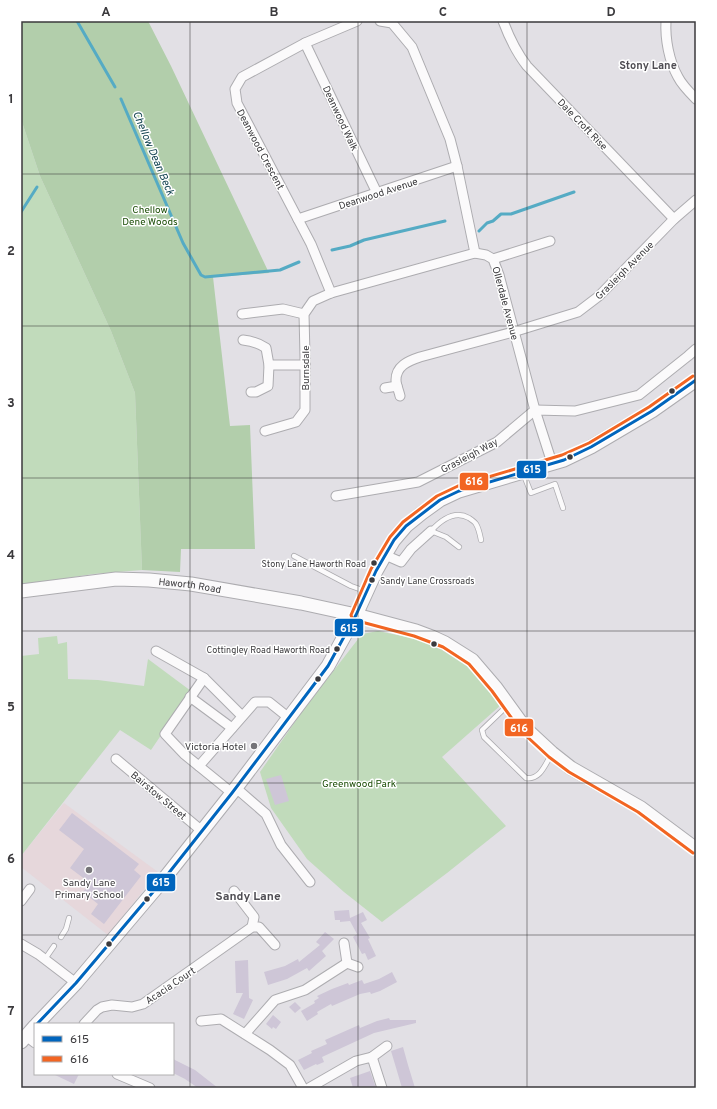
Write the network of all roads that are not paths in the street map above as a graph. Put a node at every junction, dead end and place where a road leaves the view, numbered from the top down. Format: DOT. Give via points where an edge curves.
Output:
graph roads {
  1 [pos="357,21"];
  2 [pos="380,21"];
  3 [pos="503,21"];
  4 [pos="666,21"];
  5 [pos="305,43"];
  6 [pos="696,98"];
  7 [pos="457,166"];
  8 [pos="377,193"];
  9 [pos="696,200"];
  10 [pos="298,219"];
  11 [pos="674,219"];
  12 [pos="550,241"];
  13 [pos="475,253"];
  14 [pos="493,259"];
  15 [pos="331,293"];
  16 [pos="242,314"];
  17 [pos="304,314"];
  18 [pos="514,332"];
  19 [pos="243,340"];
  20 [pos="696,349"];
  21 [pos="269,365"];
  22 [pos="305,365"];
  23 [pos="696,380"];
  24 [pos="397,386"];
  25 [pos="385,388"];
  26 [pos="251,392"];
  27 [pos="400,396"];
  28 [pos="535,410"];
  29 [pos="265,431"];
  30 [pos="552,463"];
  31 [pos="522,472"];
  32 [pos="336,496"];
  33 [pos="563,508"];
  34 [pos="431,531"];
  35 [pos="481,540"];
  36 [pos="459,547"];
  37 [pos="385,555"];
  38 [pos="294,556"];
  39 [pos="21,590"];
  40 [pos="366,592"];
  41 [pos="356,615"];
  42 [pos="156,652"];
  43 [pos="204,678"];
  44 [pos="190,697"];
  45 [pos="508,705"];
  46 [pos="242,716"];
  47 [pos="289,718"];
  48 [pos="232,728"];
  49 [pos="552,753"];
  50 [pos="116,759"];
  51 [pos="198,766"];
  52 [pos="234,790"];
  53 [pos="202,831"];
  54 [pos="696,849"];
  55 [pos="310,882"];
  56 [pos="30,889"];
  57 [pos="234,891"];
  58 [pos="21,901"];
  59 [pos="69,918"];
  60 [pos="252,927"];
  61 [pos="61,937"];
  62 [pos="344,943"];
  63 [pos="21,944"];
  64 [pos="274,945"];
  65 [pos="54,946"];
  66 [pos="45,959"];
  67 [pos="347,963"];
  68 [pos="358,967"];
  69 [pos="76,983"];
  70 [pos="201,1021"];
  71 [pos="38,1023"];
  72 [pos="85,1023"];
  73 [pos="34,1028"];
  74 [pos="245,1034"];
  75 [pos="27,1040"];
  76 [pos="387,1046"];
  77 [pos="372,1057"];
  78 [pos="119,1075"];
  79 [pos="139,1086"];
  80 [pos="150,1088"];
  81 [pos="303,1088"];
  82 [pos="309,1088"];
  83 [pos="382,1088"];
  1 -- 5 [label="street, Deanwood Crescent"];
  2 -- 7 [label="street" via="392,23 412,47 450,139"];
  3 -- 11 [label="street, Dale Croft Rise" via="509,38 527,66"];
  4 -- 6 [label="street" via="667,46 675,70"];
  5 -- 8 [label="street, Deanwood Walk"];
  5 -- 10 [label="street, Deanwood Crescent" via="242,77 235,89 237,103"];
  7 -- 8 [label="street, Deanwood Avenue"];
  7 -- 13 [label="street"];
  8 -- 10 [label="street, Deanwood Avenue"];
  9 -- 11 [label="street, Grasleigh Avenue"];
  10 -- 15 [label="street, Deanwood Crescent"];
  11 -- 18 [label="street, Grasleigh Avenue" via="599,296 578,312"];
  12 -- 14 [label="street"];
  13 -- 14 [label="street, Ollerdale Avenue"];
  13 -- 15 [label="street"];
  14 -- 18 [label="street, Ollerdale Avenue"];
  15 -- 17 [label="street" via="313,300"];
  16 -- 17 [label="street" via="283,309"];
  17 -- 22 [label="street, Burnsdale"];
  18 -- 24 [label="street, Grasleigh Avenue" via="409,361 398,370"];
  18 -- 28 [label="street, Ollerdale Avenue"];
  19 -- 21 [label="street" via="253,341 266,348"];
  20 -- 28 [label="street" via="639,395 575,411"];
  21 -- 22 [label="street"];
  21 -- 26 [label="street" via="268,386"];
  22 -- 29 [label="street, Burnsdale" via="305,410 296,422"];
  23 -- 30 [label="main road" via="652,411 591,447"];
  24 -- 25 [label="street"];
  24 -- 27 [label="street, Grasleigh Avenue"];
  28 -- 30 [label="street, Ollerdale Avenue"];
  28 -- 32 [label="street, Grasleigh Way" via="497,442 418,482"];
  30 -- 31 [label="main road"];
  31 -- 33 [label="lane" via="531,493 555,484"];
  31 -- 37 [label="main road" via="459,491 440,500 406,526"];
  34 -- 35 [label="lane" via="446,518 463,515 476,523"];
  34 -- 36 [label="lane" via="446,537"];
  34 -- 37 [label="street" via="400,562"];
  37 -- 40 [label="main road"];
  38 -- 40 [label="lane"];
  39 -- 41 [label="main road, Haworth Road" via="116,579 149,580 197,585"];
  40 -- 41 [label="main road"];
  41 -- 45 [label="main road, Haworth Road" via="416,631 445,643 472,660"];
  41 -- 47 [label="main road" via="328,666"];
  42 -- 43 [label="street"];
  43 -- 44 [label="street"];
  43 -- 46 [label="street"];
  44 -- 48 [label="street"];
  44 -- 51 [label="street" via="165,734"];
  45 -- 49 [label="main road, Haworth Road" via="525,728"];
  45 -- 49 [label="lane" via="482,730 484,737 526,778 540,773"];
  46 -- 47 [label="street" via="255,702 269,702"];
  46 -- 48 [label="street"];
  47 -- 52 [label="main road"];
  48 -- 51 [label="street"];
  49 -- 54 [label="main road, Haworth Road" via="571,768 641,808"];
  50 -- 53 [label="street, Bairstow Street"];
  51 -- 52 [label="street"];
  52 -- 53 [label="main road"];
  52 -- 55 [label="street" via="266,814 281,845"];
  53 -- 69 [label="main road"];
  56 -- 58 [label="street"];
  57 -- 60 [label="street" via="254,917"];
  59 -- 61 [label="lane"];
  60 -- 64 [label="street" via="259,927"];
  60 -- 72 [label="street, Acacia Court" via="143,1004 132,1007 102,1007"];
  62 -- 67 [label="street"];
  63 -- 66 [label="street"];
  65 -- 66 [label="lane"];
  66 -- 69 [label="street"];
  67 -- 68 [label="street"];
  67 -- 74 [label="street" via="305,990 275,1000"];
  69 -- 71 [label="main road"];
  70 -- 74 [label="street" via="221,1019"];
  73 -- 75 [label="main road"];
  74 -- 81 [label="street" via="290,1065"];
  76 -- 77 [label="street"];
  77 -- 82 [label="street" via="356,1062"];
  77 -- 83 [label="street"];
  78 -- 79 [label="street"];
  79 -- 80 [label="street"];
}
